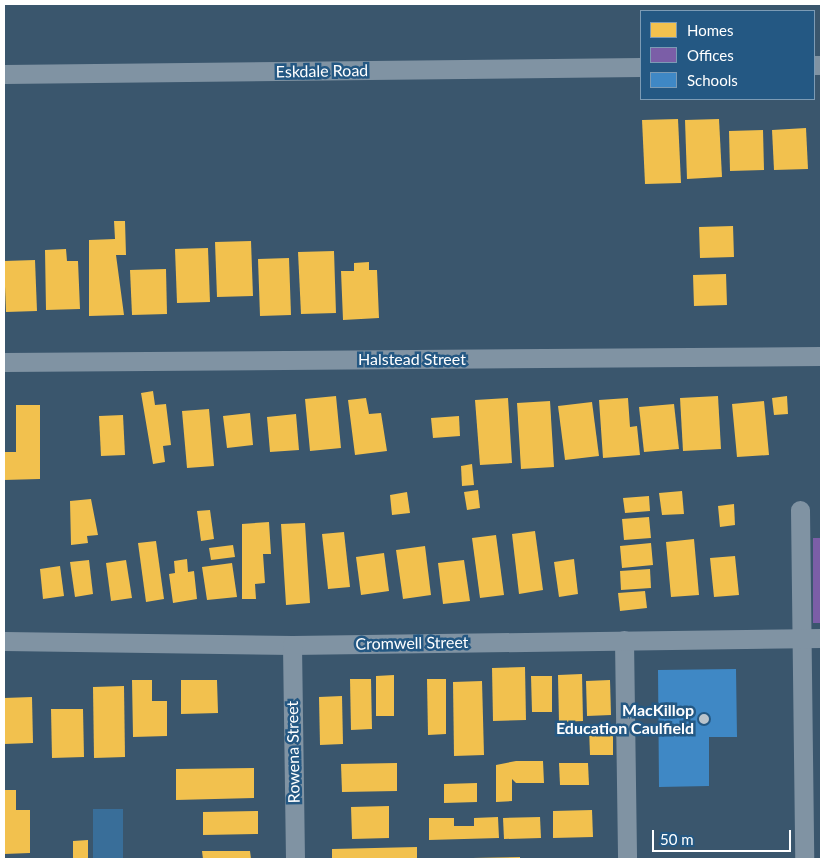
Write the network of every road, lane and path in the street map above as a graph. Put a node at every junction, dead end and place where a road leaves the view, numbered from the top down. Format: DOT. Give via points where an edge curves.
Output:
graph roads {
  1 [pos="640,67"];
  2 [pos="4,74"];
  3 [pos="821,356"];
  4 [pos="4,362"];
  5 [pos="800,510"];
  6 [pos="800,638"];
  7 [pos="821,638"];
  8 [pos="624,640"];
  9 [pos="4,641"];
  10 [pos="292,644"];
  11 [pos="295,859"];
  12 [pos="627,859"];
  13 [pos="804,859"];
  1 -- 2 [label="street, Eskdale Road"];
  3 -- 4 [label="street, Halstead Street"];
  5 -- 6 [label="street"];
  6 -- 7 [label="street, Cromwell Street"];
  6 -- 8 [label="street, Cromwell Street"];
  6 -- 13 [label="street"];
  8 -- 10 [label="street, Cromwell Street"];
  8 -- 12 [label="street"];
  9 -- 10 [label="street, Cromwell Street"];
  10 -- 11 [label="street, Rowena Street"];
}
